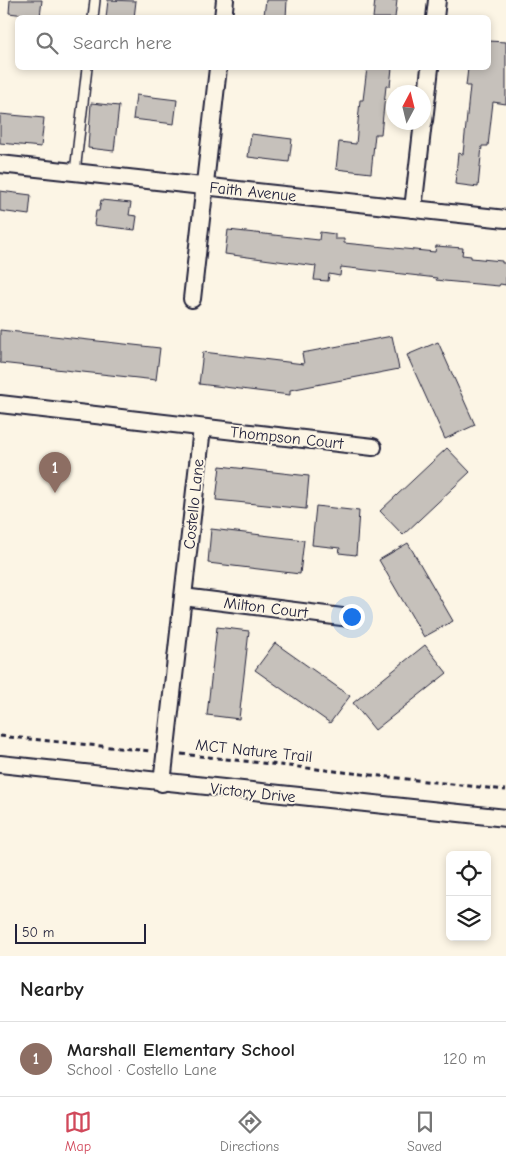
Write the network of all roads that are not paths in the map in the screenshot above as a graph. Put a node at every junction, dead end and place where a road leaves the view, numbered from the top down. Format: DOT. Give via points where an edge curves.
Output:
graph roads {
  1 [pos="95,0"];
  2 [pos="226,0"];
  3 [pos="437,0"];
  4 [pos="93,15"];
  5 [pos="224,15"];
  6 [pos="435,15"];
  7 [pos="87,70"];
  8 [pos="218,70"];
  9 [pos="430,70"];
  10 [pos="428,85"];
  11 [pos="422,130"];
  12 [pos="0,164"];
  13 [pos="74,172"];
  14 [pos="204,186"];
  15 [pos="413,209"];
  16 [pos="506,219"];
  17 [pos="192,299"];
  18 [pos="0,404"];
  19 [pos="202,428"];
  20 [pos="373,447"];
  21 [pos="183,597"];
  22 [pos="350,618"];
  23 [pos="0,769"];
  24 [pos="162,782"];
  25 [pos="506,818"];
  1 -- 4 [label="lane"];
  2 -- 5 [label="street"];
  3 -- 6 [label="street"];
  7 -- 13 [label="lane"];
  8 -- 14 [label="street"];
  9 -- 10 [label="street"];
  11 -- 15 [label="street"];
  12 -- 13 [label="street, Faith Avenue"];
  13 -- 14 [label="street, Faith Avenue"];
  14 -- 15 [label="street, Faith Avenue"];
  14 -- 17 [label="street"];
  15 -- 16 [label="street, Faith Avenue"];
  18 -- 19 [label="street"];
  19 -- 20 [label="street, Thompson Court"];
  19 -- 21 [label="street, Costello Lane"];
  21 -- 22 [label="street, Milton Court"];
  21 -- 24 [label="street, Costello Lane"];
  23 -- 24 [label="street, Victory Drive"];
  24 -- 25 [label="street, Victory Drive"];
}
